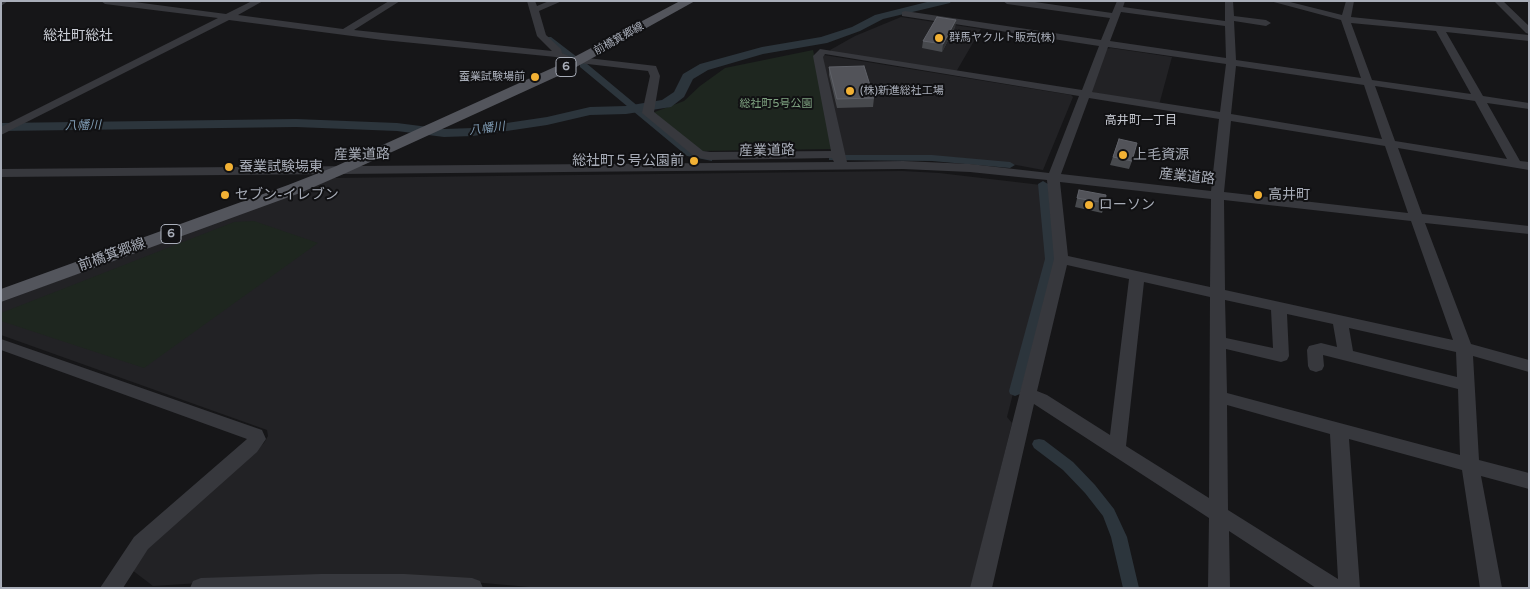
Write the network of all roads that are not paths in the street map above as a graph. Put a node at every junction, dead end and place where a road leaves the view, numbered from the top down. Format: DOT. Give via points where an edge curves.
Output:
graph roads {
  1 [pos="259,1"];
  2 [pos="396,1"];
  3 [pos="558,1"];
  4 [pos="690,1"];
  5 [pos="1007,1"];
  6 [pos="1229,1"];
  7 [pos="1274,1"];
  8 [pos="1350,1"];
  9 [pos="1498,1"];
  10 [pos="111,2"];
  11 [pos="532,6"];
  12 [pos="1118,9"];
  13 [pos="906,14"];
  14 [pos="228,17"];
  15 [pos="1345,19"];
  16 [pos="1230,21"];
  17 [pos="1266,23"];
  18 [pos="1439,29"];
  19 [pos="1529,31"];
  20 [pos="345,32"];
  21 [pos="1529,38"];
  22 [pos="1104,45"];
  23 [pos="557,54"];
  24 [pos="576,62"];
  25 [pos="1231,63"];
  26 [pos="1369,83"];
  27 [pos="1085,94"];
  28 [pos="1478,99"];
  29 [pos="1529,106"];
  30 [pos="1226,117"];
  31 [pos="1,132"];
  32 [pos="1390,144"];
  33 [pos="840,160"];
  34 [pos="1516,164"];
  35 [pos="1529,166"];
  36 [pos="340,170"];
  37 [pos="1,174"];
  38 [pos="1053,178"];
  39 [pos="1217,196"];
  40 [pos="1417,217"];
  41 [pos="1529,230"];
  42 [pos="1061,259"];
  43 [pos="1137,275"];
  44 [pos="1217,293"];
  45 [pos="1,296"];
  46 [pos="1279,307"];
  47 [pos="1340,320"];
  48 [pos="1218,342"];
  49 [pos="1,344"];
  50 [pos="1464,348"];
  51 [pos="1346,355"];
  52 [pos="1316,366"];
  53 [pos="1529,366"];
  54 [pos="1466,385"];
  55 [pos="1027,394"];
  56 [pos="1219,397"];
  57 [pos="1339,430"];
  58 [pos="1117,448"];
  59 [pos="1470,465"];
  60 [pos="1529,481"];
  61 [pos="1219,513"];
  62 [pos="110,588"];
  63 [pos="202,588"];
  64 [pos="472,588"];
  65 [pos="981,588"];
  66 [pos="1219,588"];
  67 [pos="1334,588"];
  68 [pos="1349,588"];
  69 [pos="1491,588"];
  1 -- 14 [label="street"];
  2 -- 20 [label="street"];
  3 -- 11 [label="street"];
  4 -- 24 [label="main road, 前橋箕郷線 / 6"];
  5 -- 12 [label="street"];
  6 -- 16 [label="street"];
  7 -- 15 [label="street"];
  8 -- 15 [label="street"];
  9 -- 19 [label="street"];
  10 -- 14 [label="street"];
  11 -- 23 [label="street" via="542,36 558,51"];
  12 -- 16 [label="street"];
  12 -- 22 [label="street"];
  13 -- 22 [label="street"];
  14 -- 20 [label="street"];
  14 -- 31 [label="street"];
  15 -- 18 [label="street"];
  15 -- 26 [label="street"];
  16 -- 17 [label="street"];
  16 -- 25 [label="street"];
  18 -- 21 [label="street"];
  18 -- 28 [label="street"];
  20 -- 23 [label="street"];
  22 -- 25 [label="street"];
  22 -- 27 [label="street"];
  23 -- 24 [label="street"];
  24 -- 33 [label="street" via="652,68 655,76 650,115 702,155"];
  24 -- 36 [label="main road, 前橋箕郷線 / 6"];
  25 -- 26 [label="street"];
  25 -- 30 [label="street"];
  26 -- 28 [label="street"];
  26 -- 32 [label="street"];
  27 -- 30 [label="street"];
  27 -- 33 [label="street" via="823,51 818,56"];
  27 -- 38 [label="street"];
  28 -- 29 [label="street"];
  28 -- 34 [label="street"];
  30 -- 32 [label="street"];
  30 -- 39 [label="street"];
  32 -- 34 [label="street"];
  32 -- 40 [label="street"];
  33 -- 36 [label="street, 産業道路"];
  33 -- 38 [label="street, 産業道路" via="970,168"];
  34 -- 35 [label="street"];
  36 -- 37 [label="street, 産業道路"];
  36 -- 45 [label="main road, 前橋箕郷線 / 6"];
  38 -- 39 [label="street, 産業道路"];
  38 -- 42 [label="street"];
  39 -- 40 [label="street, 産業道路"];
  39 -- 44 [label="street"];
  40 -- 41 [label="street, 産業道路"];
  40 -- 50 [label="street"];
  42 -- 43 [label="street"];
  42 -- 55 [label="street"];
  43 -- 44 [label="street"];
  43 -- 58 [label="street"];
  44 -- 46 [label="street"];
  44 -- 48 [label="street"];
  46 -- 47 [label="street"];
  46 -- 48 [label="street" via="1281,356"];
  47 -- 50 [label="street"];
  47 -- 51 [label="street"];
  48 -- 56 [label="street"];
  49 -- 62 [label="street" via="256,436 251,447 141,543"];
  50 -- 53 [label="street"];
  50 -- 54 [label="street"];
  51 -- 52 [label="street" via="1315,350"];
  51 -- 54 [label="street"];
  54 -- 59 [label="street"];
  55 -- 58 [label="street" via="1042,400"];
  55 -- 65 [label="street"];
  56 -- 57 [label="street"];
  56 -- 61 [label="street"];
  57 -- 59 [label="street"];
  57 -- 68 [label="street"];
  58 -- 61 [label="street"];
  59 -- 60 [label="street"];
  59 -- 69 [label="street"];
  61 -- 66 [label="street"];
  61 -- 67 [label="street"];
  63 -- 64 [label="street" via="321,584"];
}
